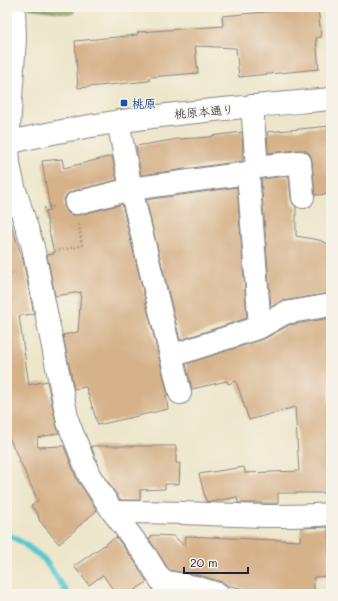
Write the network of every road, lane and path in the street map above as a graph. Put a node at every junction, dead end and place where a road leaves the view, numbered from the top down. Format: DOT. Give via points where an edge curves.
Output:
graph roads {
  1 [pos="14,7"];
  2 [pos="331,99"];
  3 [pos="252,106"];
  4 [pos="118,121"];
  5 [pos="8,143"];
  6 [pos="252,170"];
  7 [pos="132,189"];
  8 [pos="303,197"];
  9 [pos="76,203"];
  10 [pos="22,212"];
  11 [pos="34,254"];
  12 [pos="331,305"];
  13 [pos="260,327"];
  14 [pos="171,356"];
  15 [pos="180,393"];
  16 [pos="113,512"];
  17 [pos="331,514"];
  18 [pos="165,588"];
  19 [pos="218,594"];
  1 -- 5 [label="street" via="15,39"];
  2 -- 3 [label="street, 桃原本通り"];
  3 -- 4 [label="street, 桃原本通り"];
  3 -- 6 [label="street"];
  4 -- 5 [label="street, 桃原本通り"];
  4 -- 7 [label="street"];
  5 -- 10 [label="street" via="9,164"];
  6 -- 7 [label="street"];
  6 -- 8 [label="street" via="300,162"];
  6 -- 13 [label="street"];
  7 -- 9 [label="street"];
  7 -- 14 [label="street"];
  9 -- 10 [label="path"];
  9 -- 11 [label="path" via="82,246"];
  10 -- 11 [label="street"];
  11 -- 16 [label="street" via="68,422 89,475"];
  12 -- 13 [label="street" via="285,313"];
  13 -- 14 [label="street"];
  14 -- 15 [label="street"];
  16 -- 17 [label="street" via="251,516"];
  16 -- 18 [label="street" via="146,556"];
  18 -- 19 [label="street" via="195,587"];
}
